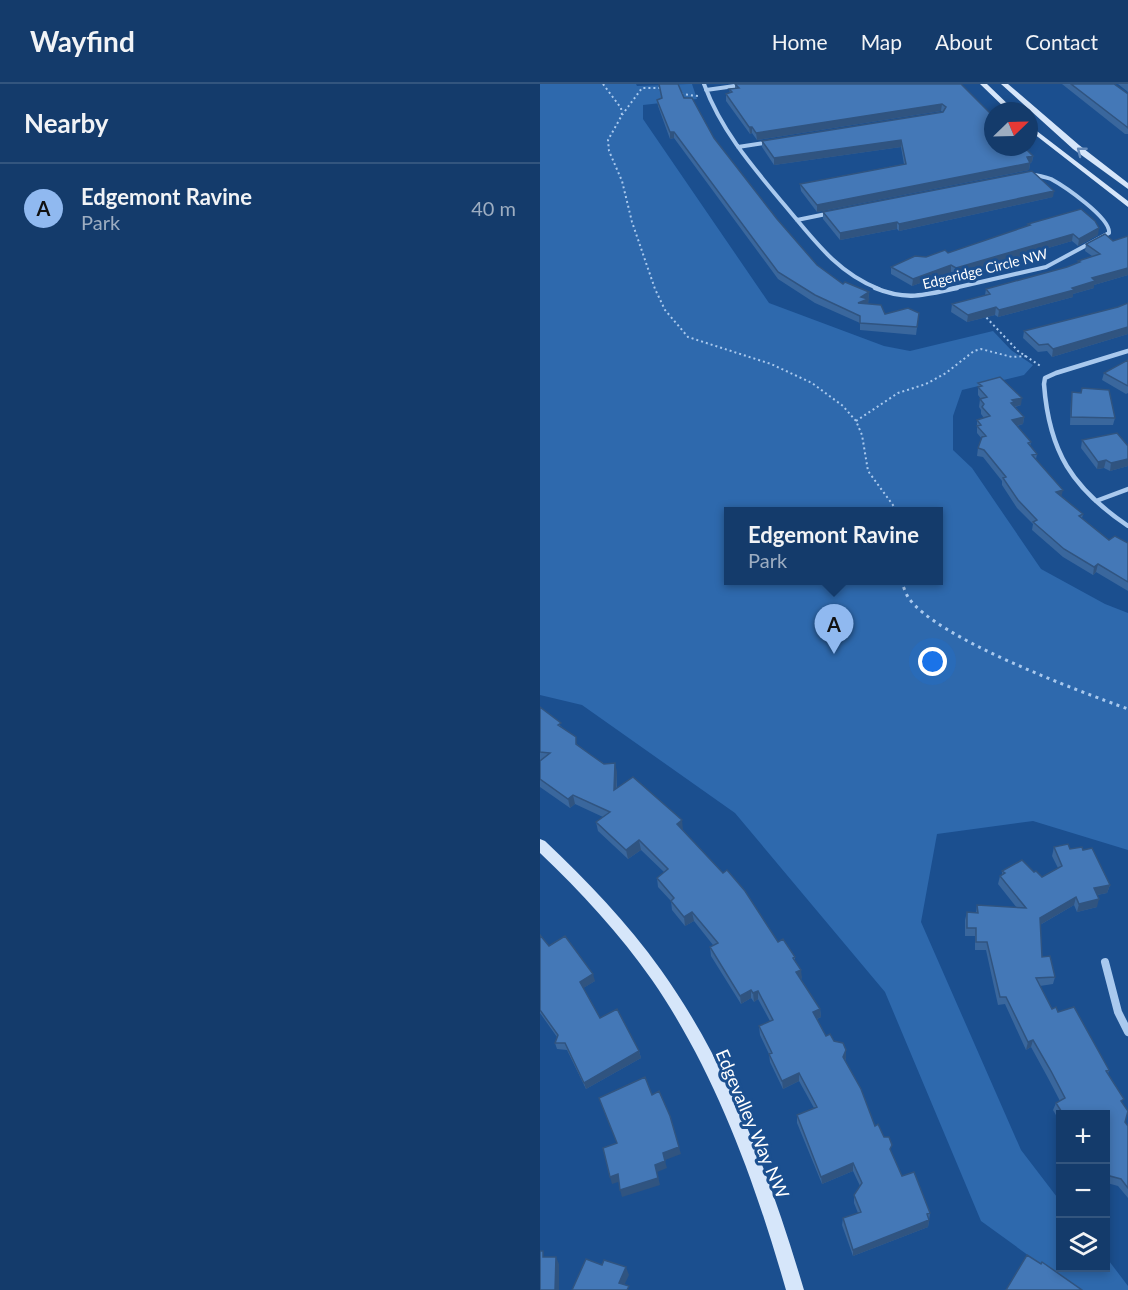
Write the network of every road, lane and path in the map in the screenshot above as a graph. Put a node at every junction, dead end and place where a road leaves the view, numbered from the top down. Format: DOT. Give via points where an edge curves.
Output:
graph roads {
  1 [pos="603,84"];
  2 [pos="749,84"];
  3 [pos="983,84"];
  4 [pos="1004,84"];
  5 [pos="705,87"];
  6 [pos="669,90"];
  7 [pos="678,93"];
  8 [pos="699,96"];
  9 [pos="1002,102"];
  10 [pos="622,115"];
  11 [pos="1038,133"];
  12 [pos="772,142"];
  13 [pos="738,147"];
  14 [pos="1024,174"];
  15 [pos="1128,187"];
  16 [pos="1128,205"];
  17 [pos="842,211"];
  18 [pos="797,220"];
  19 [pos="980,311"];
  20 [pos="1128,351"];
  21 [pos="1027,356"];
  22 [pos="1049,375"];
  23 [pos="856,421"];
  24 [pos="1128,489"];
  25 [pos="1096,501"];
  26 [pos="894,507"];
  27 [pos="1128,526"];
  28 [pos="901,585"];
  29 [pos="1128,709"];
  30 [pos="540,845"];
  31 [pos="1105,962"];
  32 [pos="1128,1032"];
  33 [pos="795,1290"];
  1 -- 10 [label="path"];
  2 -- 5 [label="street"];
  3 -- 9 [label="main road"];
  15 -- 4 [label="main road, one-way"];
  5 -- 13 [label="street, Edgeridge Circle NW" via="719,120"];
  6 -- 10 [label="path" via="642,88"];
  7 -- 8 [label="path"];
  10 -- 23 [label="path" via="608,140 609,151 657,296 676,325 697,341 771,364 812,383"];
  11 -- 16 [label="main road"];
  12 -- 13 [label="street"];
  13 -- 18 [label="street, Edgeridge Circle NW"];
  14 -- 18 [label="street, Edgeridge Circle NW" via="1052,179 1107,222 1109,233 1046,267 907,297 848,273 820,249"];
  17 -- 18 [label="street"];
  19 -- 21 [label="path" via="1017,351"];
  20 -- 22 [label="street"];
  21 -- 22 [label="path"];
  21 -- 23 [label="path" via="974,351 946,373 898,393"];
  22 -- 25 [label="street" via="1044,384 1045,406 1056,451 1072,477"];
  23 -- 26 [label="path" via="868,471"];
  24 -- 25 [label="street"];
  25 -- 27 [label="street"];
  28 -- 29 [label="path" via="908,598 941,624 1007,661"];
  30 -- 33 [label="main road, Edgevalley Way NW" via="582,883 632,942 670,997 718,1083 757,1178"];
  31 -- 32 [label="street" via="1118,1012"];
}
